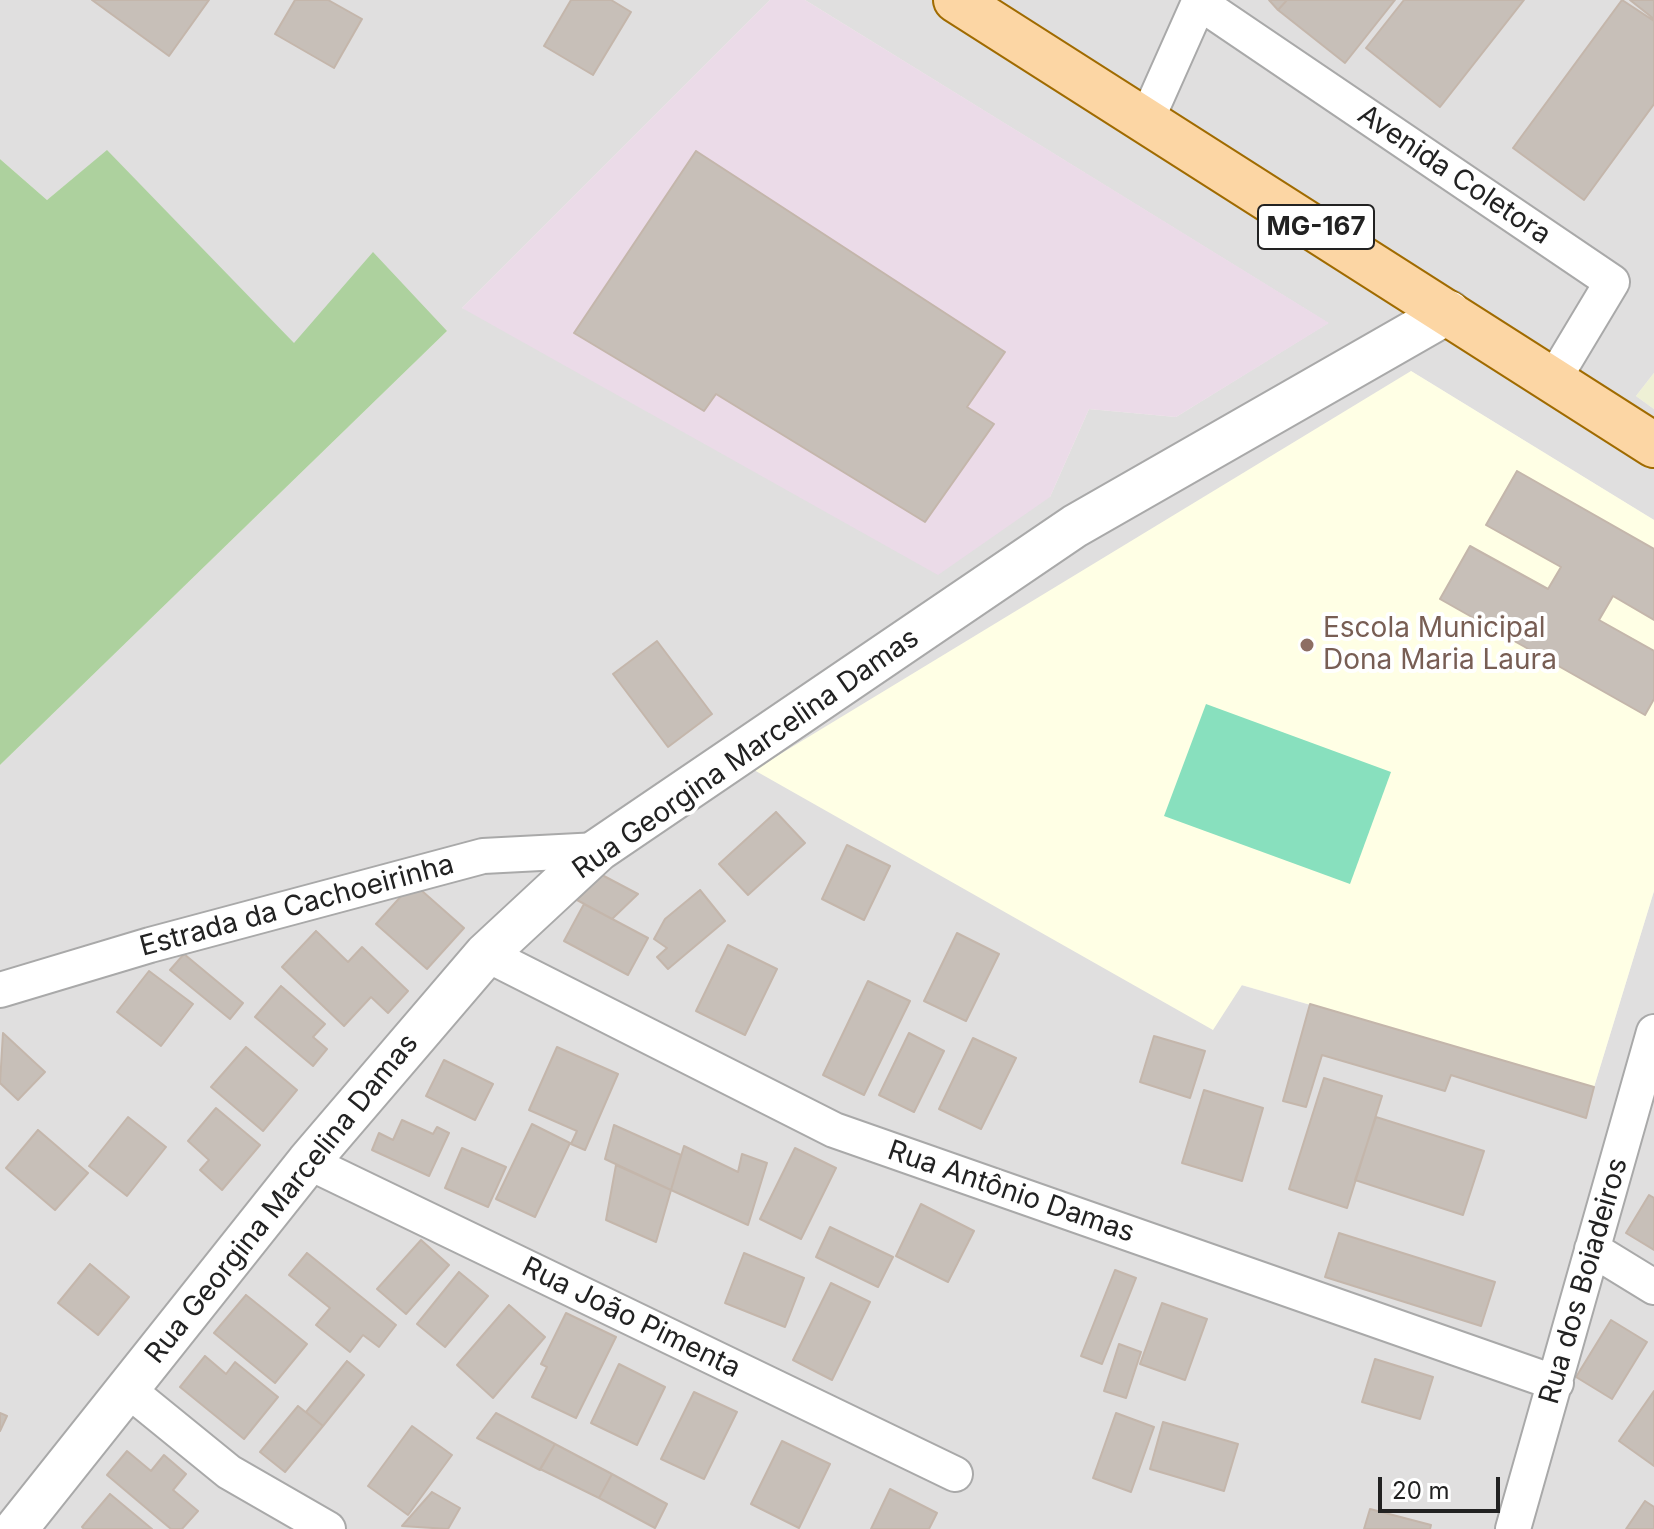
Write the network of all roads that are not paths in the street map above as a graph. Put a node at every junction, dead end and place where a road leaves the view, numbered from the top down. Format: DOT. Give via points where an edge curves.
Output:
graph roads {
  1 [pos="1200,2"];
  2 [pos="972,4"];
  3 [pos="1147,119"];
  4 [pos="1449,312"];
  5 [pos="1552,382"];
  6 [pos="1654,445"];
  7 [pos="598,850"];
  8 [pos="486,954"];
  9 [pos="0,990"];
  10 [pos="1654,1032"];
  11 [pos="308,1162"];
  12 [pos="1592,1249"];
  13 [pos="1654,1287"];
  14 [pos="1556,1383"];
  15 [pos="127,1389"];
  16 [pos="955,1474"];
  17 [pos="16,1529"];
  18 [pos="328,1529"];
  19 [pos="1513,1529"];
  1 -- 3 [label="street"];
  1 -- 5 [label="street, Avenida Coletora" via="1612,282"];
  2 -- 3 [label="main road, MG-167"];
  3 -- 4 [label="main road, MG-167"];
  4 -- 5 [label="main road, MG-167"];
  4 -- 7 [label="street, Rua Georgina Marcelina Damas" via="1075,526"];
  5 -- 6 [label="main road, MG-167"];
  7 -- 8 [label="street, Rua Georgina Marcelina Damas"];
  7 -- 9 [label="street, Estrada da Cachoeirinha" via="483,856"];
  8 -- 11 [label="street, Rua Georgina Marcelina Damas"];
  8 -- 14 [label="street, Rua Antônio Damas" via="834,1130"];
  10 -- 12 [label="street, Rua dos Boiadeiros"];
  11 -- 15 [label="street, Rua Georgina Marcelina Damas"];
  11 -- 16 [label="street, Rua João Pimenta"];
  12 -- 13 [label="street"];
  12 -- 14 [label="street, Rua dos Boiadeiros"];
  14 -- 19 [label="street, Rua dos Boiadeiros"];
  15 -- 17 [label="street, Rua Georgina Marcelina Damas"];
  15 -- 18 [label="street" via="229,1472"];
}
